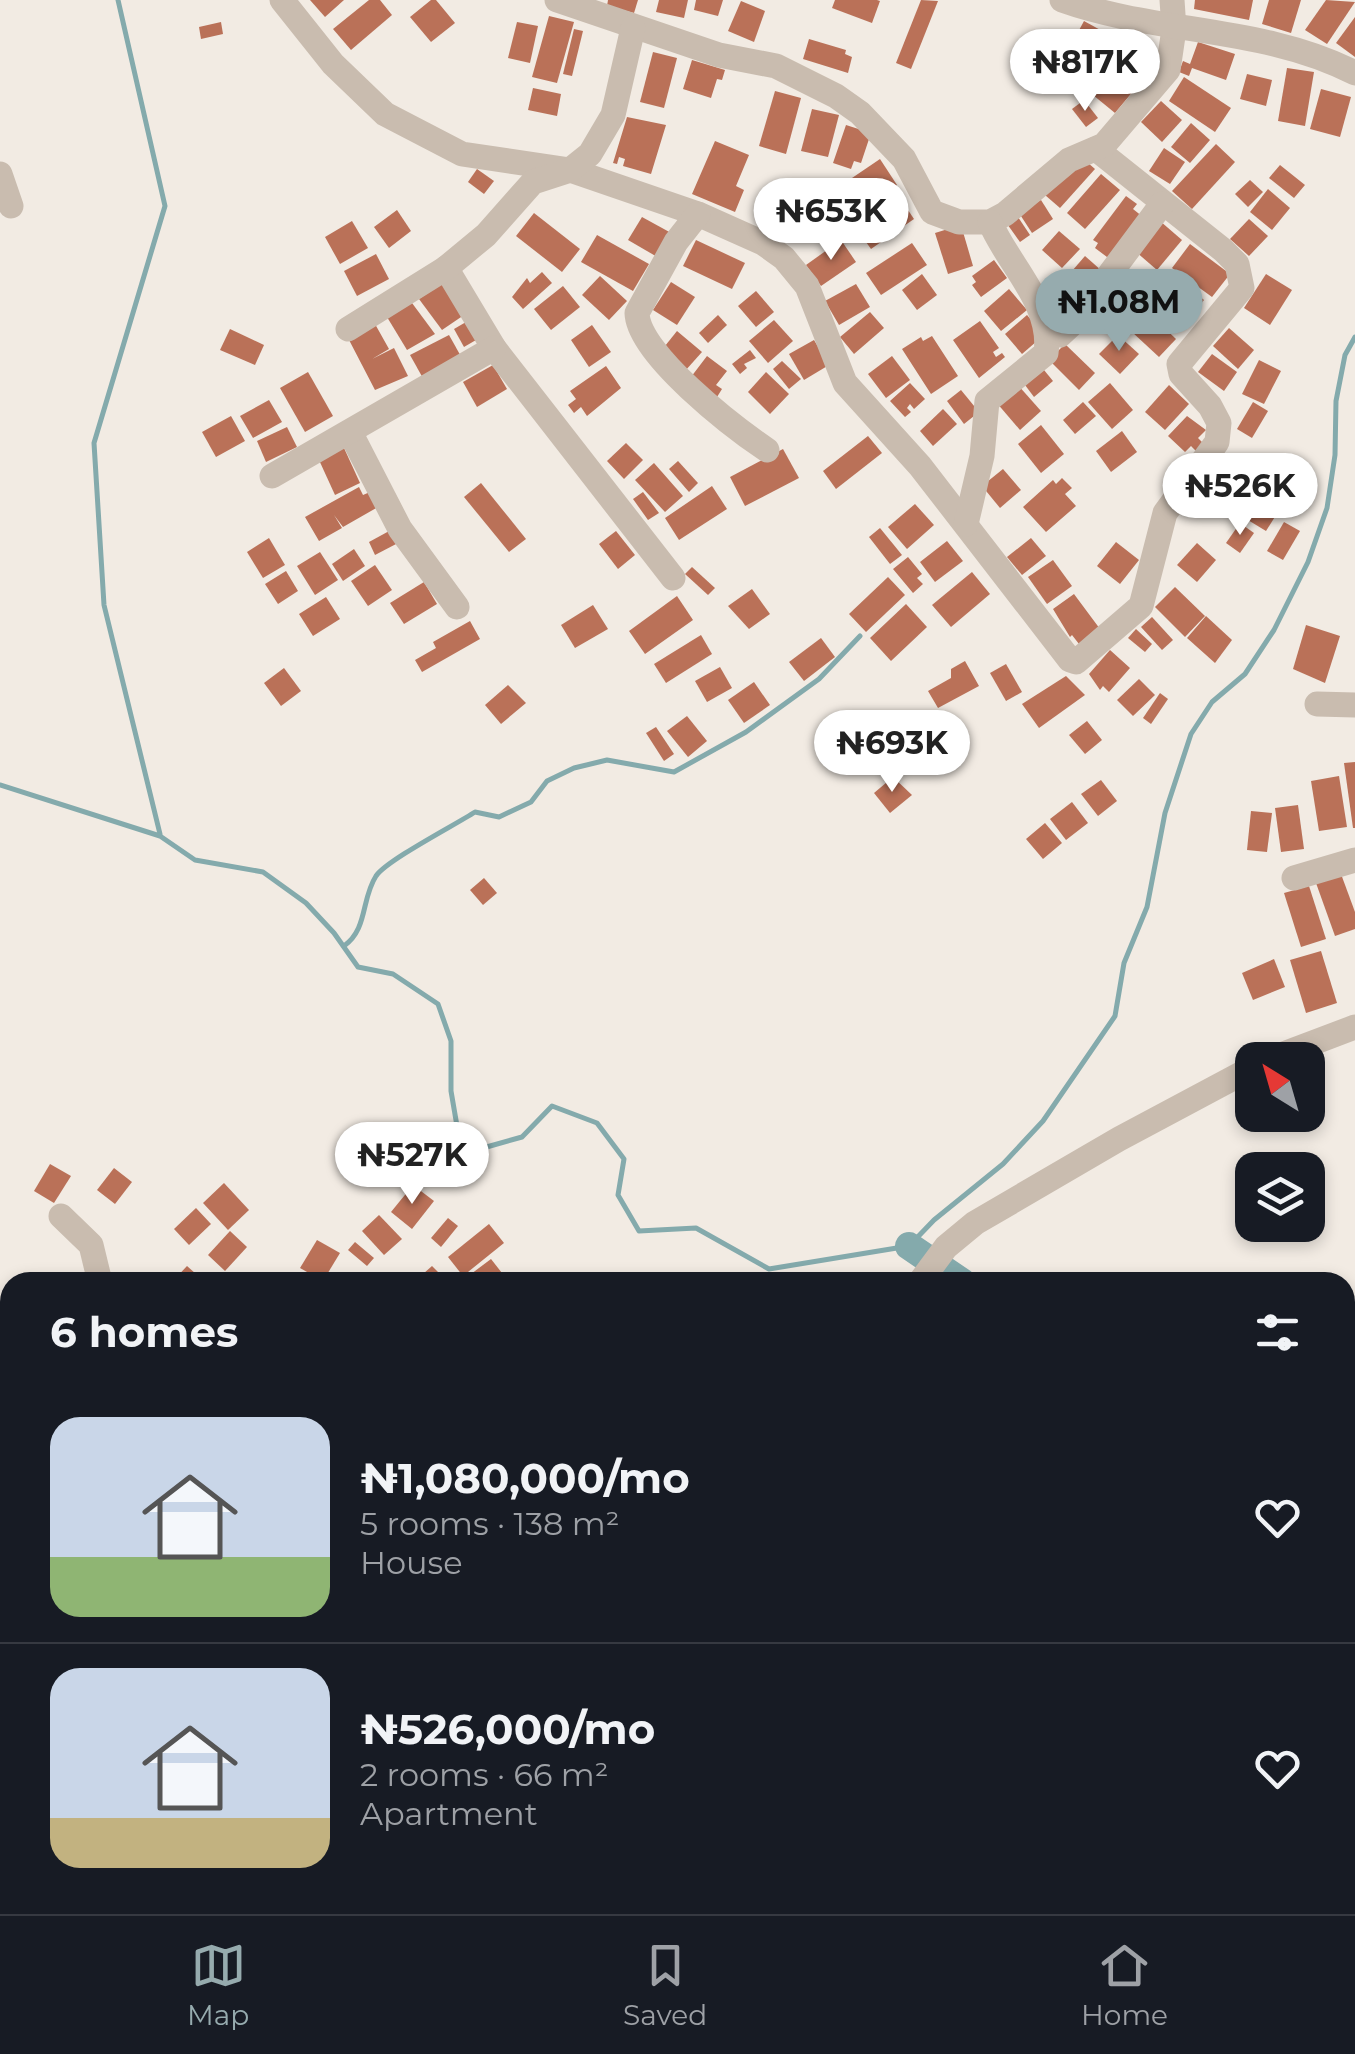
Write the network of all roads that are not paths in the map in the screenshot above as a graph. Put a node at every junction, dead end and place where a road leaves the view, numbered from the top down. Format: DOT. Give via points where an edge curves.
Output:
graph roads {
  1 [pos="282,0"];
  2 [pos="556,0"];
  3 [pos="1062,0"];
  4 [pos="1172,0"];
  5 [pos="633,28"];
  6 [pos="1174,29"];
  7 [pos="1355,73"];
  8 [pos="1096,149"];
  9 [pos="570,170"];
  10 [pos="0,174"];
  11 [pos="1162,204"];
  12 [pos="11,206"];
  13 [pos="698,214"];
  14 [pos="990,222"];
  15 [pos="446,268"];
  16 [pos="348,330"];
  17 [pos="1048,334"];
  18 [pos="494,348"];
  19 [pos="350,432"];
  20 [pos="767,450"];
  21 [pos="272,476"];
  22 [pos="966,524"];
  23 [pos="673,578"];
  24 [pos="457,607"];
  25 [pos="1317,704"];
  26 [pos="1355,705"];
  27 [pos="1355,860"];
  28 [pos="1294,878"];
  29 [pos="1355,1027"];
  30 [pos="1315,1042"];
  31 [pos="1235,1077"];
  32 [pos="61,1216"];
  33 [pos="98,1272"];
  34 [pos="928,1272"];
  1 -- 9 [label="street" via="333,64 386,114 462,154"];
  2 -- 5 [label="street"];
  3 -- 6 [label="street"];
  4 -- 6 [label="street"];
  5 -- 9 [label="street" via="613,115 590,154"];
  5 -- 14 [label="street" via="776,66 836,96 904,160 932,212 959,222"];
  6 -- 7 [label="street" via="1250,37"];
  6 -- 8 [label="street" via="1168,70"];
  8 -- 11 [label="street"];
  8 -- 14 [label="street" via="1069,160"];
  9 -- 13 [label="street"];
  9 -- 15 [label="street" via="521,190 486,235"];
  10 -- 12 [label="street"];
  11 -- 17 [label="street" via="1068,330"];
  11 -- 22 [label="street" via="1237,264 1242,288 1182,358 1181,374 1210,406 1220,430 1165,512 1141,606 1076,662 1070,660"];
  13 -- 20 [label="street" via="637,313 638,325 681,378"];
  13 -- 22 [label="street" via="762,243 796,268 844,383"];
  14 -- 17 [label="street"];
  15 -- 16 [label="street"];
  15 -- 18 [label="street"];
  17 -- 22 [label="street" via="1046,353 988,402"];
  18 -- 19 [label="street"];
  18 -- 23 [label="street"];
  19 -- 21 [label="street"];
  19 -- 24 [label="street" via="400,529"];
  25 -- 26 [label="street"];
  27 -- 28 [label="street"];
  29 -- 30 [label="street"];
  31 -- 34 [label="street" via="975,1223"];
  32 -- 33 [label="street" via="91,1245"];
}
